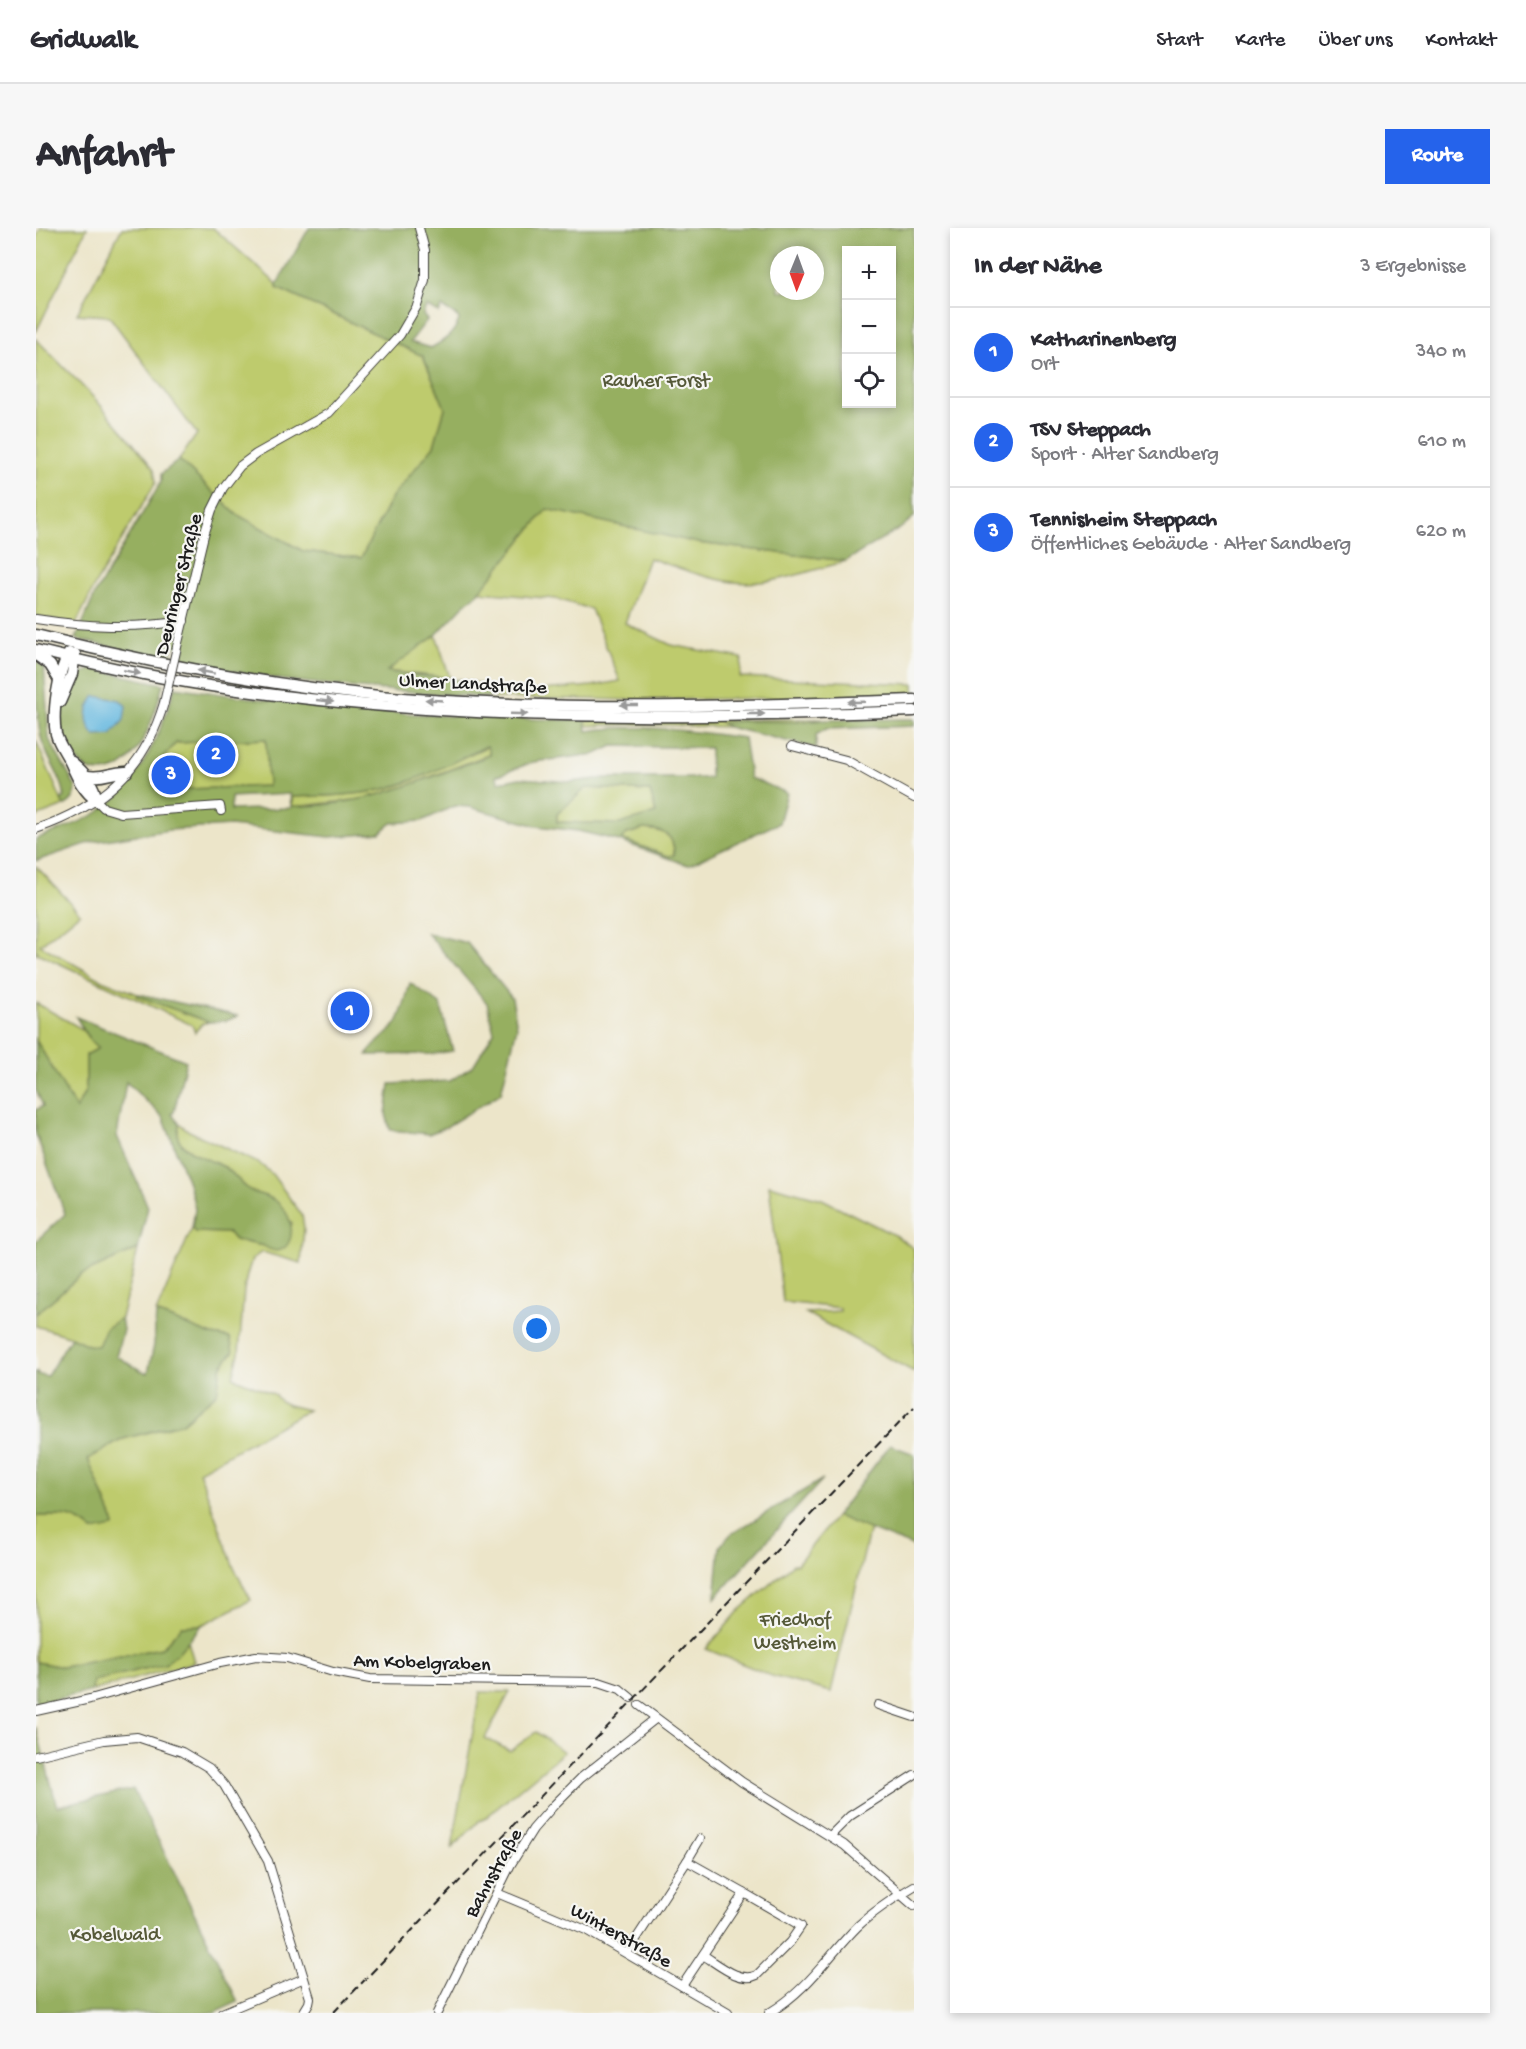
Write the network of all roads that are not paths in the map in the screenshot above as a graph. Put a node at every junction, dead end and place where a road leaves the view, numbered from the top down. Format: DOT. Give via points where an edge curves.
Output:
graph roads {
  1 [pos="419,228"];
  2 [pos="36,619"];
  3 [pos="184,621"];
  4 [pos="36,635"];
  5 [pos="75,645"];
  6 [pos="36,652"];
  7 [pos="71,658"];
  8 [pos="58,678"];
  9 [pos="914,700"];
  10 [pos="56,709"];
  11 [pos="914,711"];
  12 [pos="792,746"];
  13 [pos="69,760"];
  14 [pos="127,772"];
  15 [pos="87,776"];
  16 [pos="914,798"];
  17 [pos="99,803"];
  18 [pos="220,811"];
  19 [pos="36,829"];
  20 [pos="631,1698"];
  21 [pos="639,1705"];
  22 [pos="878,1706"];
  23 [pos="36,1711"];
  24 [pos="914,1717"];
  25 [pos="655,1719"];
  26 [pos="36,1756"];
  27 [pos="914,1775"];
  28 [pos="830,1836"];
  29 [pos="700,1839"];
  30 [pos="687,1861"];
  31 [pos="914,1886"];
  32 [pos="497,1893"];
  33 [pos="744,1893"];
  34 [pos="902,1893"];
  35 [pos="914,1906"];
  36 [pos="627,1953"];
  37 [pos="703,1955"];
  38 [pos="302,1979"];
  39 [pos="682,1986"];
  40 [pos="440,2012"];
  41 [pos="222,2013"];
  42 [pos="303,2013"];
  43 [pos="728,2013"];
  44 [pos="769,2013"];
  1 -- 3 [label="street, Deuringer Straße" via="425,280 408,324 330,413 256,454 240,466 223,488 204,535"];
  2 -- 3 [label="street" via="77,625 148,627"];
  3 -- 14 [label="street, Deuringer Straße, bridge" via="164,703 150,739"];
  4 -- 5 [label="main road, Ulmer Landstraße"];
  5 -- 7 [label="main road"];
  9 -- 5 [label="main road, Ulmer Landstraße, one-way" via="585,705 429,699 231,677"];
  6 -- 7 [label="main road, Ulmer Landstraße"];
  6 -- 8 [label="main road"];
  7 -- 8 [label="main road"];
  7 -- 10 [label="main road" via="72,674"];
  7 -- 11 [label="main road, Ulmer Landstraße, one-way" via="230,689 440,710 575,715"];
  8 -- 10 [label="main road"];
  10 -- 13 [label="main road" via="56,734"];
  12 -- 16 [label="street" via="846,760"];
  13 -- 15 [label="main road"];
  13 -- 17 [label="main road" via="88,795"];
  14 -- 15 [label="main road"];
  14 -- 17 [label="street, Deuringer Straße"];
  15 -- 17 [label="main road"];
  17 -- 18 [label="street" via="121,813 220,806"];
  17 -- 19 [label="street, Deuringer Straße"];
  20 -- 23 [label="street, Am Kobelgraben" via="621,1689 599,1682 370,1679 267,1655 220,1663"];
  21 -- 25 [label="street"];
  22 -- 24 [label="street"];
  25 -- 28 [label="street" via="742,1782"];
  25 -- 32 [label="street, Bahnstraße" via="581,1778 554,1805 521,1847"];
  26 -- 38 [label="street" via="104,1740 136,1737 182,1752 209,1768 224,1785 267,1858"];
  27 -- 28 [label="street" via="844,1820"];
  28 -- 34 [label="street"];
  29 -- 30 [label="street"];
  30 -- 33 [label="street"];
  30 -- 36 [label="street"];
  31 -- 34 [label="street"];
  32 -- 36 [label="street, Winterstraße" via="581,1927"];
  32 -- 40 [label="street, Bahnstraße"];
  33 -- 37 [label="street"];
  33 -- 37 [label="street" via="801,1926 794,1938 750,1979"];
  34 -- 35 [label="street"];
  34 -- 44 [label="street" via="861,1924 798,1994"];
  36 -- 39 [label="street, Winterstraße"];
  37 -- 39 [label="street"];
  38 -- 41 [label="street"];
  38 -- 42 [label="street" via="310,2001"];
  39 -- 43 [label="street, Winterstraße"];
}
